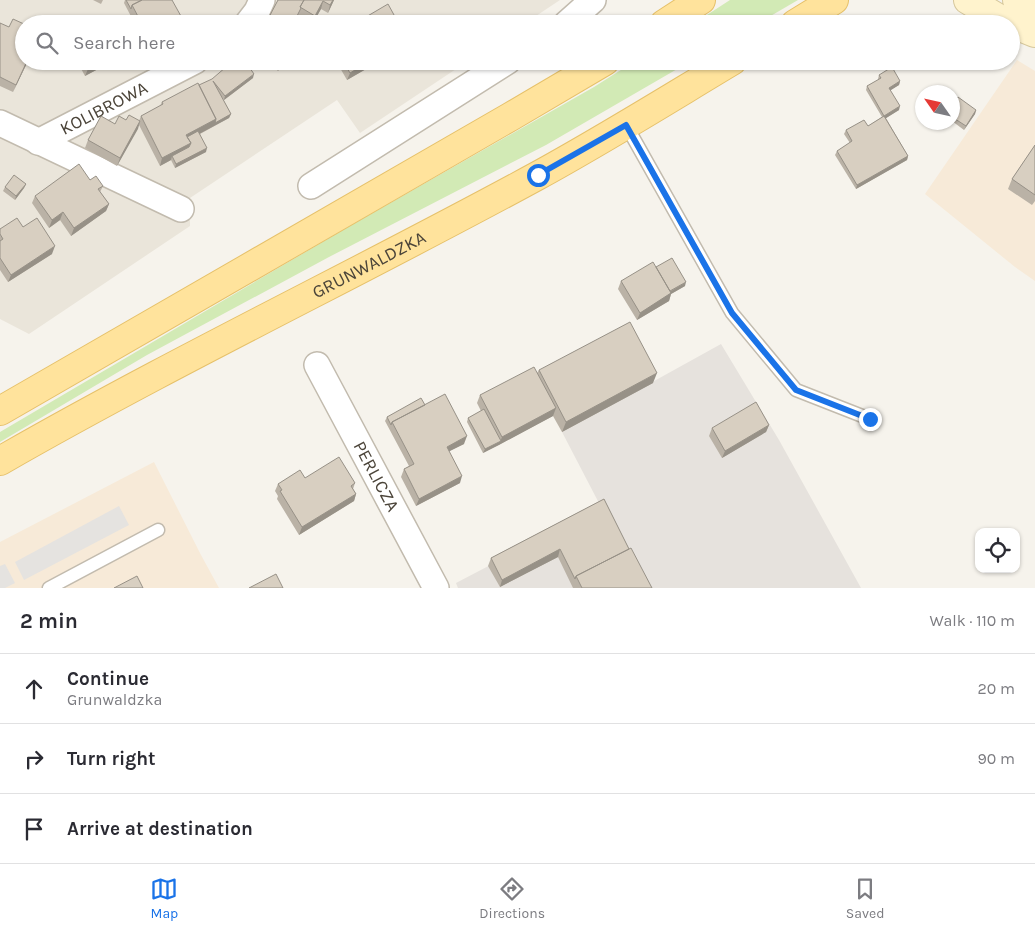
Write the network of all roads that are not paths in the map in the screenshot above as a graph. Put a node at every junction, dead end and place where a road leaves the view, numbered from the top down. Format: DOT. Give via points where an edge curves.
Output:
graph roads {
  1 [pos="262,0"];
  2 [pos="593,0"];
  3 [pos="701,0"];
  4 [pos="834,0"];
  5 [pos="968,0"];
  6 [pos="1017,0"];
  7 [pos="254,15"];
  8 [pos="576,15"];
  9 [pos="678,15"];
  10 [pos="810,15"];
  11 [pos="993,15"];
  12 [pos="1035,19"];
  13 [pos="1020,27"];
  14 [pos="1035,33"];
  15 [pos="178,70"];
  16 [pos="494,70"];
  17 [pos="590,70"];
  18 [pos="717,70"];
  19 [pos="0,123"];
  20 [pos="626,125"];
  21 [pos="38,142"];
  22 [pos="311,186"];
  23 [pos="182,209"];
  24 [pos="317,365"];
  25 [pos="0,411"];
  26 [pos="870,419"];
  27 [pos="0,461"];
  28 [pos="158,530"];
  29 [pos="49,588"];
  30 [pos="436,588"];
  1 -- 7 [label="street"];
  2 -- 8 [label="street"];
  3 -- 9 [label="main road"];
  4 -- 10 [label="main road"];
  5 -- 11 [label="street"];
  6 -- 12 [label="street"];
  13 -- 14 [label="street"];
  15 -- 21 [label="street, KOLIBROWA"];
  16 -- 22 [label="street"];
  17 -- 25 [label="main road"];
  18 -- 20 [label="main road, GRUNWALDZKA"];
  19 -- 21 [label="street, KOLIBROWA"];
  20 -- 26 [label="lane" via="732,313 783,375 796,390"];
  20 -- 27 [label="main road, GRUNWALDZKA"];
  21 -- 23 [label="street, KOLIBROWA"];
  24 -- 30 [label="street, PERLICZA"];
  28 -- 29 [label="lane"];
}
